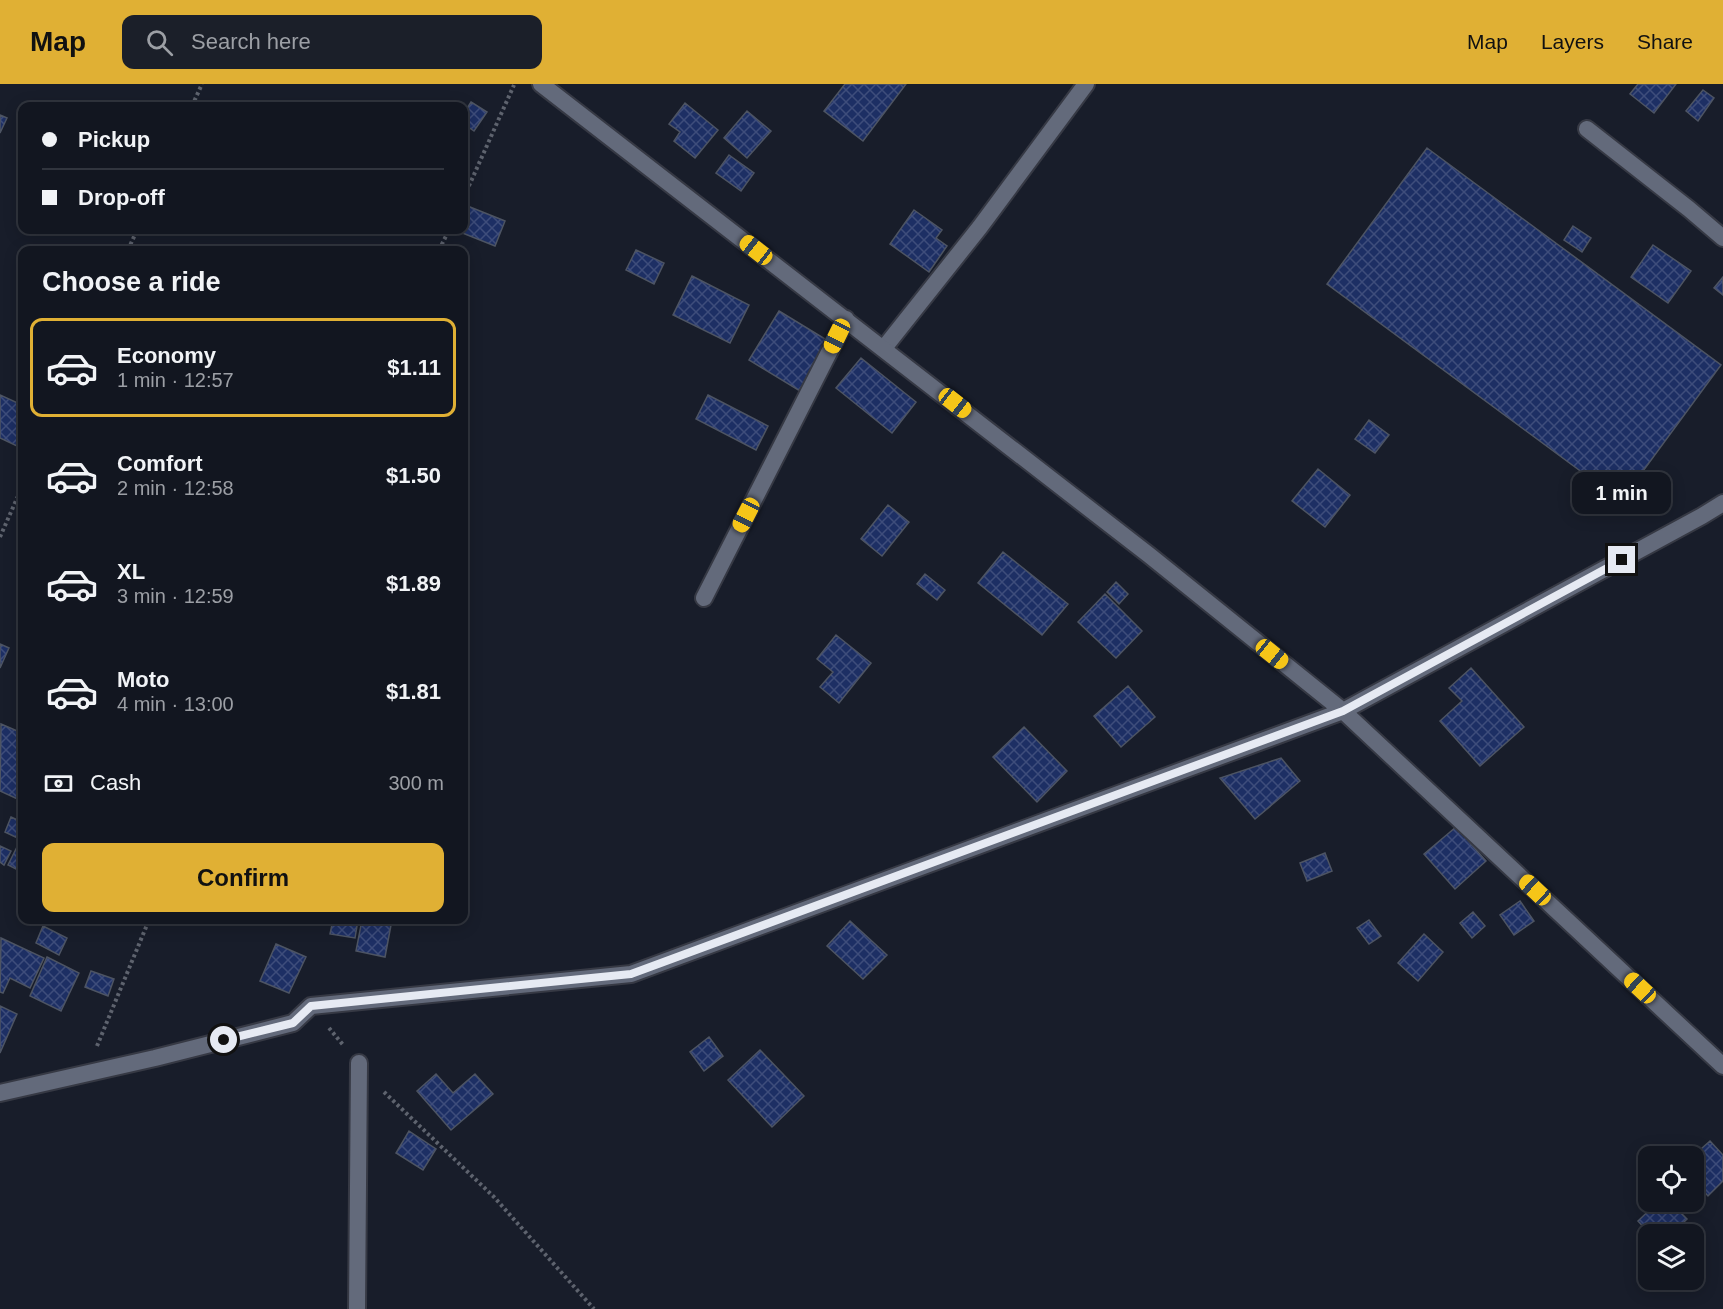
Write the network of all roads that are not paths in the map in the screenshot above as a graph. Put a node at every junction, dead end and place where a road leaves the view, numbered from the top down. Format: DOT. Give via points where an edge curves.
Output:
graph roads {
  1 [pos="541,84"];
  2 [pos="1086,84"];
  3 [pos="1587,129"];
  4 [pos="1723,238"];
  5 [pos="846,319"];
  6 [pos="884,348"];
  7 [pos="1723,503"];
  8 [pos="704,597"];
  9 [pos="1343,711"];
  10 [pos="359,1063"];
  11 [pos="1723,1066"];
  12 [pos="0,1093"];
  13 [pos="357,1309"];
  1 -- 5 [label="street"];
  2 -- 6 [label="street"];
  3 -- 4 [label="street"];
  5 -- 6 [label="street"];
  5 -- 8 [label="street"];
  6 -- 9 [label="street"];
  7 -- 9 [label="street"];
  9 -- 11 [label="street"];
  9 -- 12 [label="street" via="631,974 311,1006 293,1023"];
  10 -- 13 [label="street"];
}
